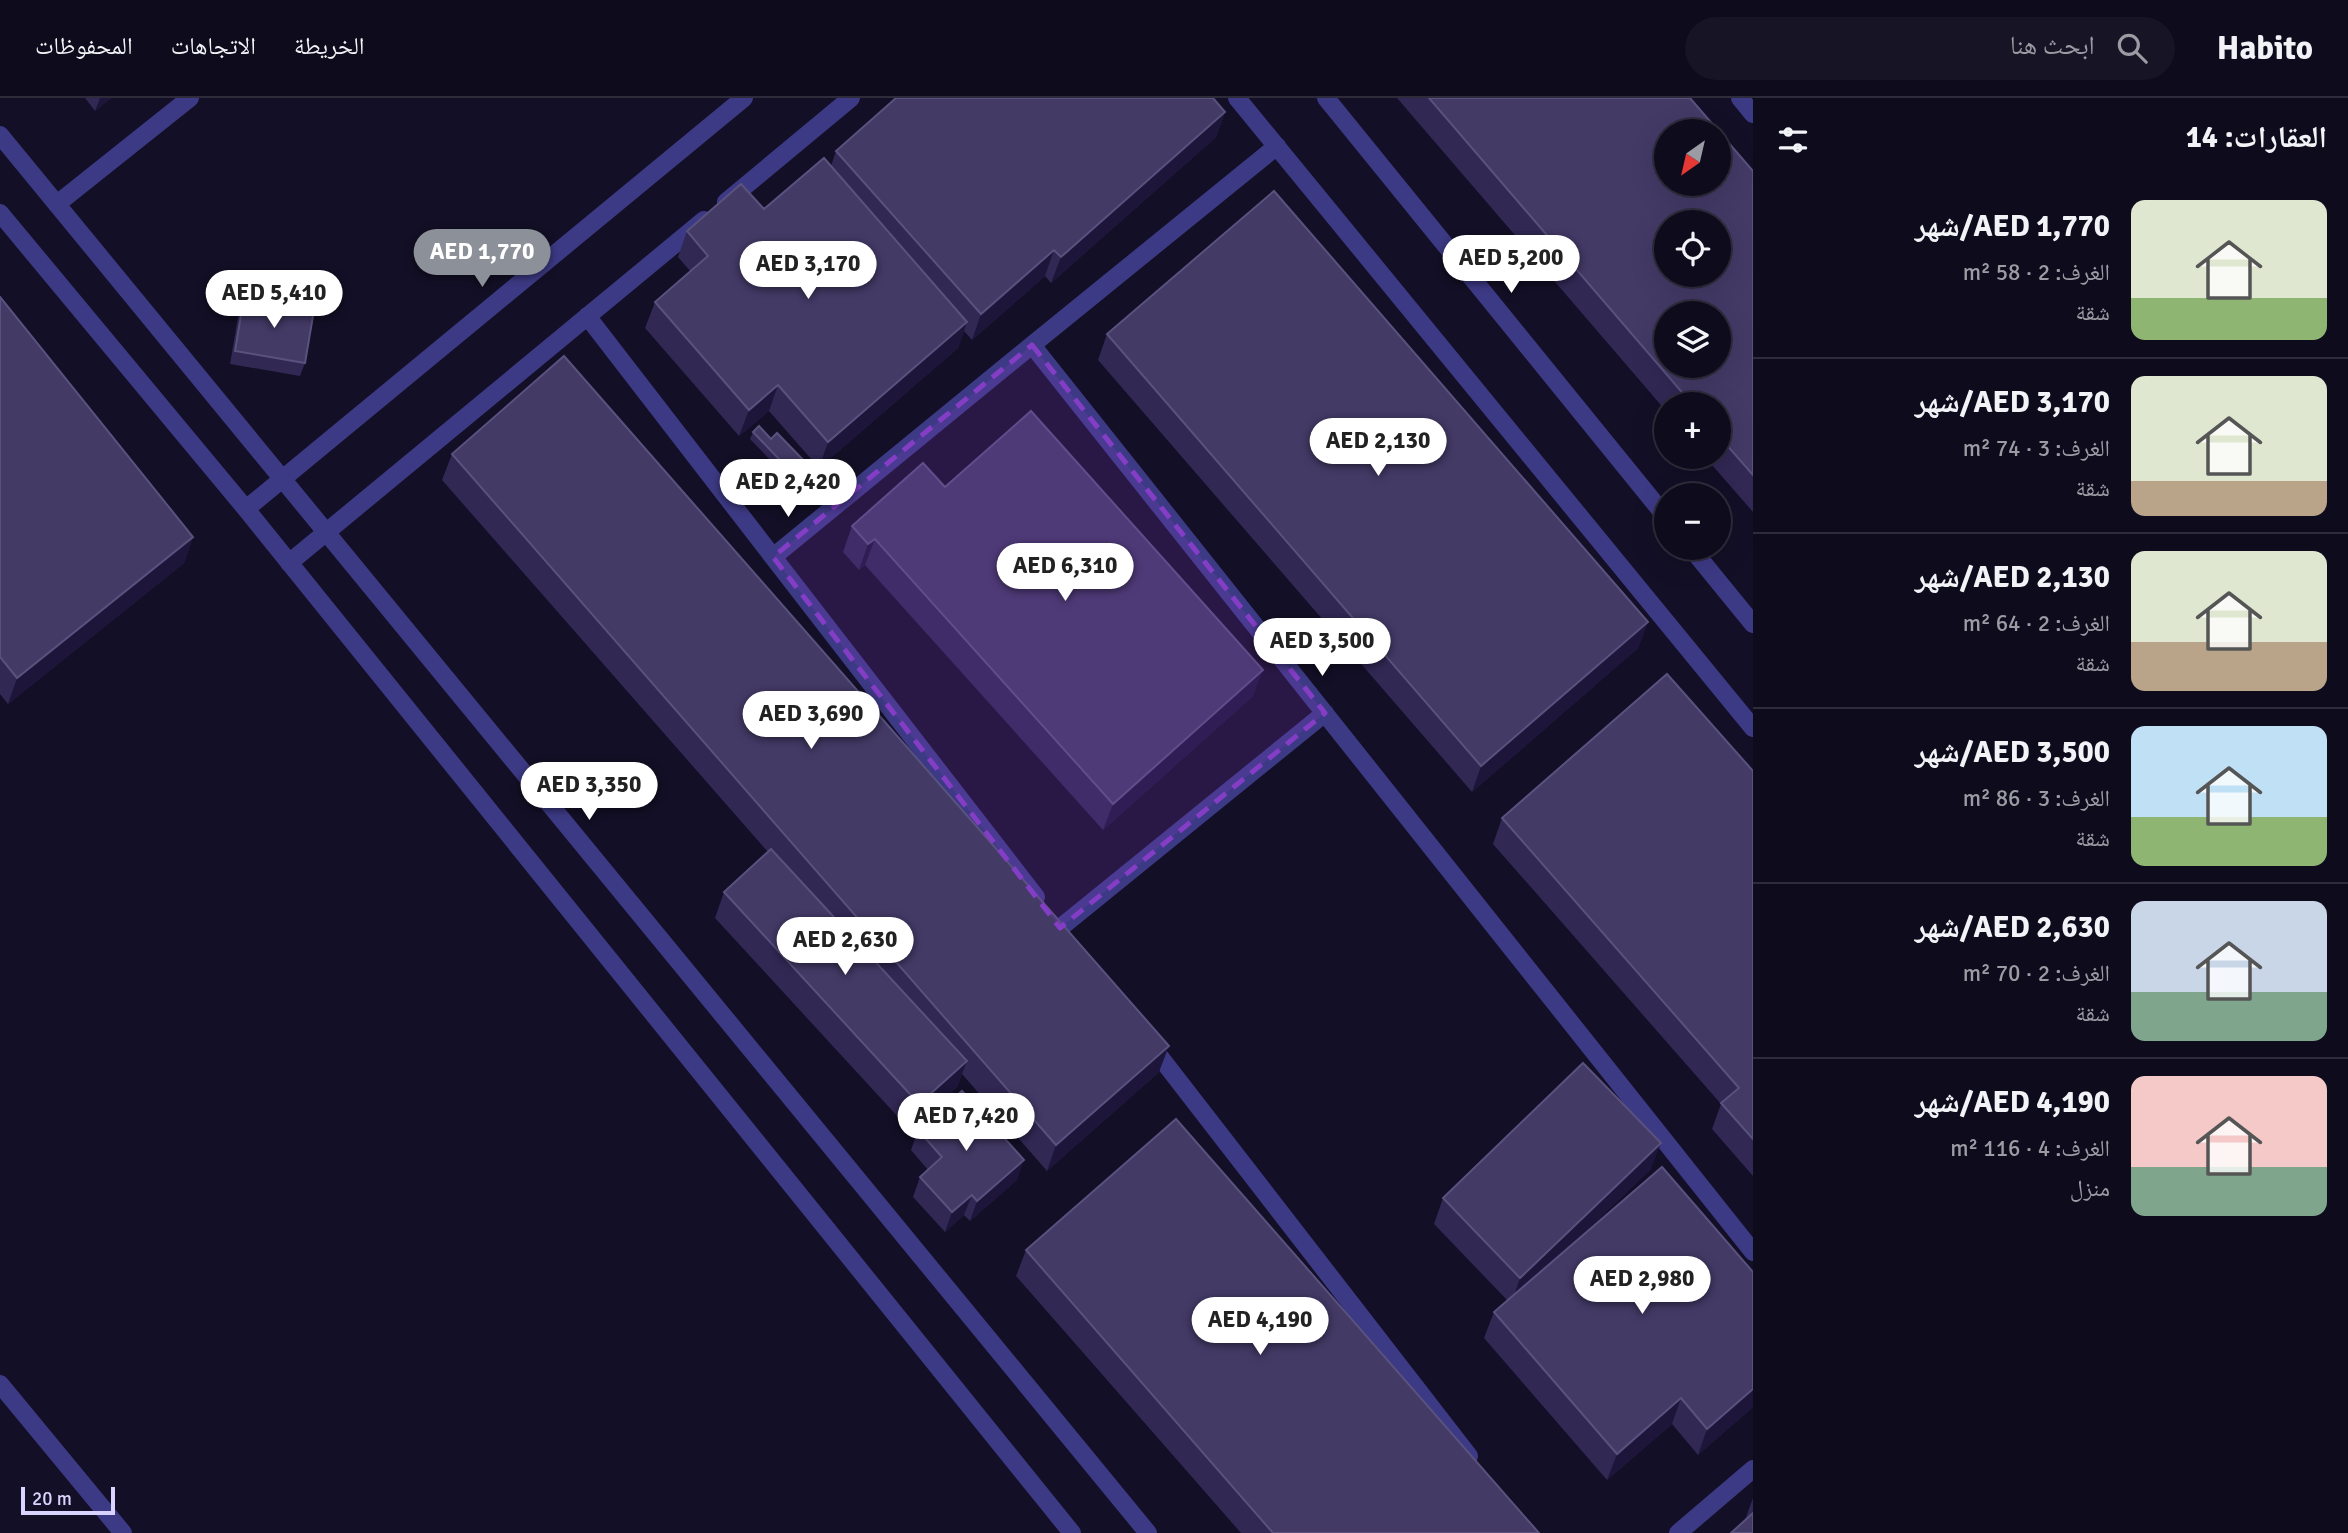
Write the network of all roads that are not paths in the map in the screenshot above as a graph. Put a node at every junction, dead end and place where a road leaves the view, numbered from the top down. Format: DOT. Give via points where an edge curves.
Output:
graph roads {
  1 [pos="190,98"];
  2 [pos="744,98"];
  3 [pos="851,98"];
  4 [pos="1237,98"];
  5 [pos="1326,98"];
  6 [pos="1740,98"];
  7 [pos="1753,114"];
  8 [pos="0,135"];
  9 [pos="1277,146"];
  10 [pos="57,204"];
  11 [pos="0,213"];
  12 [pos="587,316"];
  13 [pos="1032,345"];
  14 [pos="282,478"];
  15 [pos="1654,502"];
  16 [pos="246,509"];
  17 [pos="326,532"];
  18 [pos="773,556"];
  19 [pos="1701,560"];
  20 [pos="289,563"];
  21 [pos="1753,624"];
  22 [pos="1325,713"];
  23 [pos="1753,728"];
  24 [pos="1142,1033"];
  25 [pos="1753,1252"];
  26 [pos="0,1384"];
  27 [pos="1479,1468"];
  28 [pos="1753,1469"];
  29 [pos="123,1533"];
  30 [pos="1072,1533"];
  31 [pos="1148,1533"];
  32 [pos="1678,1533"];
  1 -- 10 [label="street"];
  2 -- 14 [label="street"];
  3 -- 12 [label="street"];
  4 -- 9 [label="street"];
  5 -- 15 [label="street"];
  6 -- 7 [label="street"];
  8 -- 10 [label="street"];
  9 -- 13 [label="street"];
  9 -- 23 [label="street"];
  10 -- 14 [label="street"];
  11 -- 16 [label="street"];
  12 -- 17 [label="street"];
  12 -- 18 [label="street"];
  13 -- 18 [label="street"];
  13 -- 22 [label="street"];
  14 -- 16 [label="street"];
  14 -- 17 [label="street"];
  16 -- 20 [label="street"];
  17 -- 20 [label="street"];
  17 -- 31 [label="street"];
  18 -- 22 [label="street" via="1056,923"];
  19 -- 21 [label="street"];
  20 -- 30 [label="street"];
  22 -- 25 [label="street"];
  24 -- 27 [label="street"];
  26 -- 29 [label="street"];
  28 -- 32 [label="street"];
}
